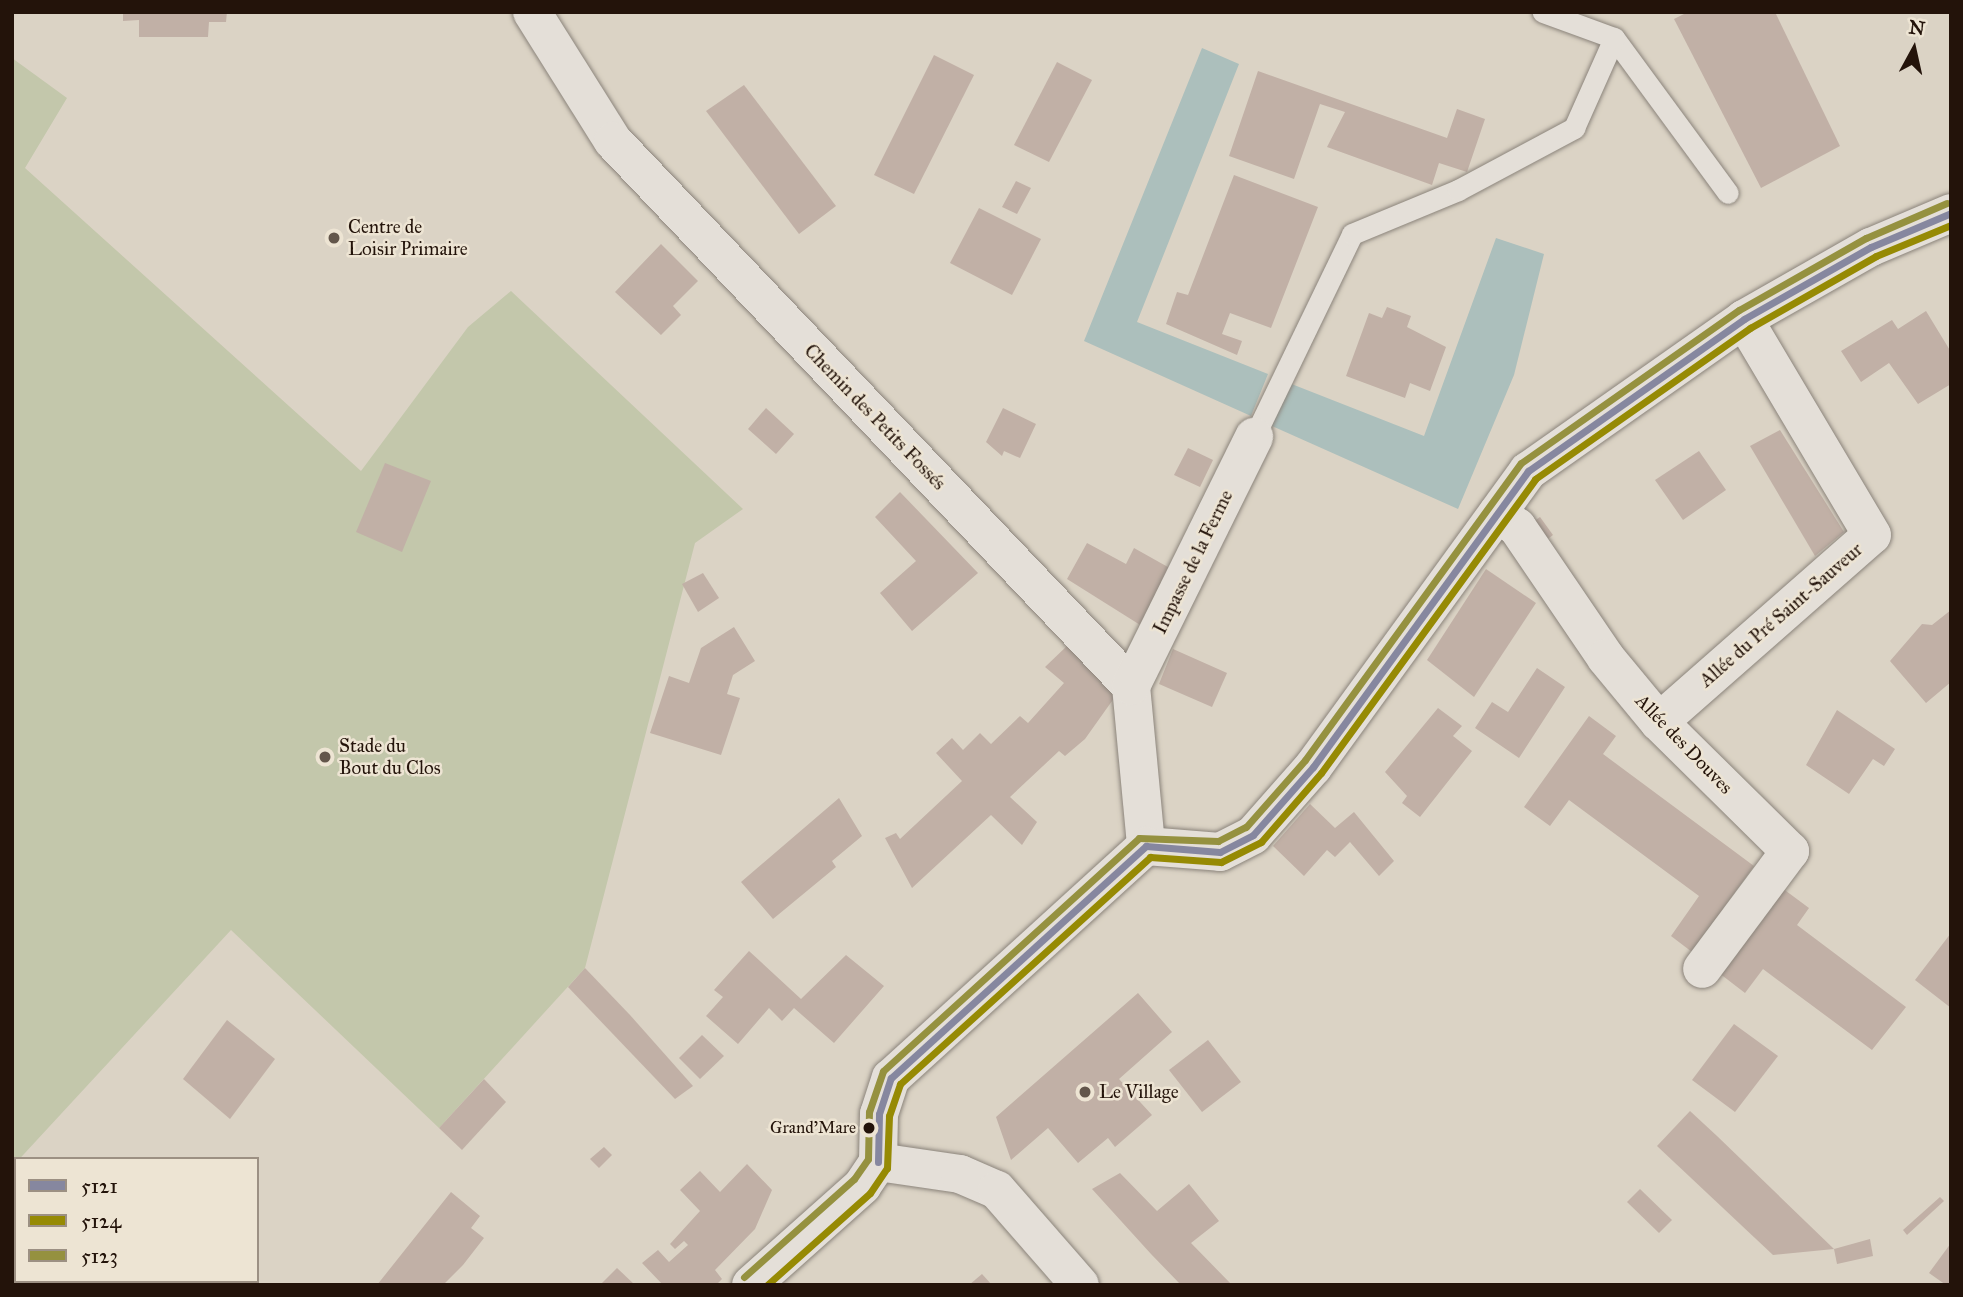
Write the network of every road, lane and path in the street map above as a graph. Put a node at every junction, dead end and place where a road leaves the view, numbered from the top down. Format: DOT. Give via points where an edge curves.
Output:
graph roads {
  1 [pos="532,12"];
  2 [pos="1543,12"];
  3 [pos="1614,38"];
  4 [pos="1728,193"];
  5 [pos="1951,213"];
  6 [pos="1744,319"];
  7 [pos="1254,437"];
  8 [pos="1497,514"];
  9 [pos="1131,686"];
  10 [pos="1660,722"];
  11 [pos="1146,846"];
  12 [pos="1702,969"];
  13 [pos="878,1161"];
  14 [pos="751,1285"];
  15 [pos="1080,1285"];
  1 -- 9 [label="street, Chemin des Petits Fossés" via="613,141"];
  2 -- 3 [label="lane"];
  3 -- 4 [label="lane"];
  3 -- 7 [label="lane" via="1574,128 1458,190 1352,234"];
  5 -- 6 [label="street" via="1871,247"];
  6 -- 8 [label="street" via="1528,471"];
  6 -- 10 [label="street, Allée du Pré Saint-Sauveur" via="1872,535"];
  7 -- 9 [label="street, Impasse de la Ferme"];
  8 -- 10 [label="street, Allée des Douves" via="1517,527 1605,658"];
  8 -- 11 [label="street" via="1313,767 1252,835 1220,852"];
  9 -- 11 [label="street"];
  10 -- 12 [label="street, Allée des Douves" via="1790,851"];
  11 -- 13 [label="street" via="891,1078 879,1114"];
  13 -- 14 [label="street" via="862,1186"];
  13 -- 15 [label="street" via="960,1174 998,1189"];
}
